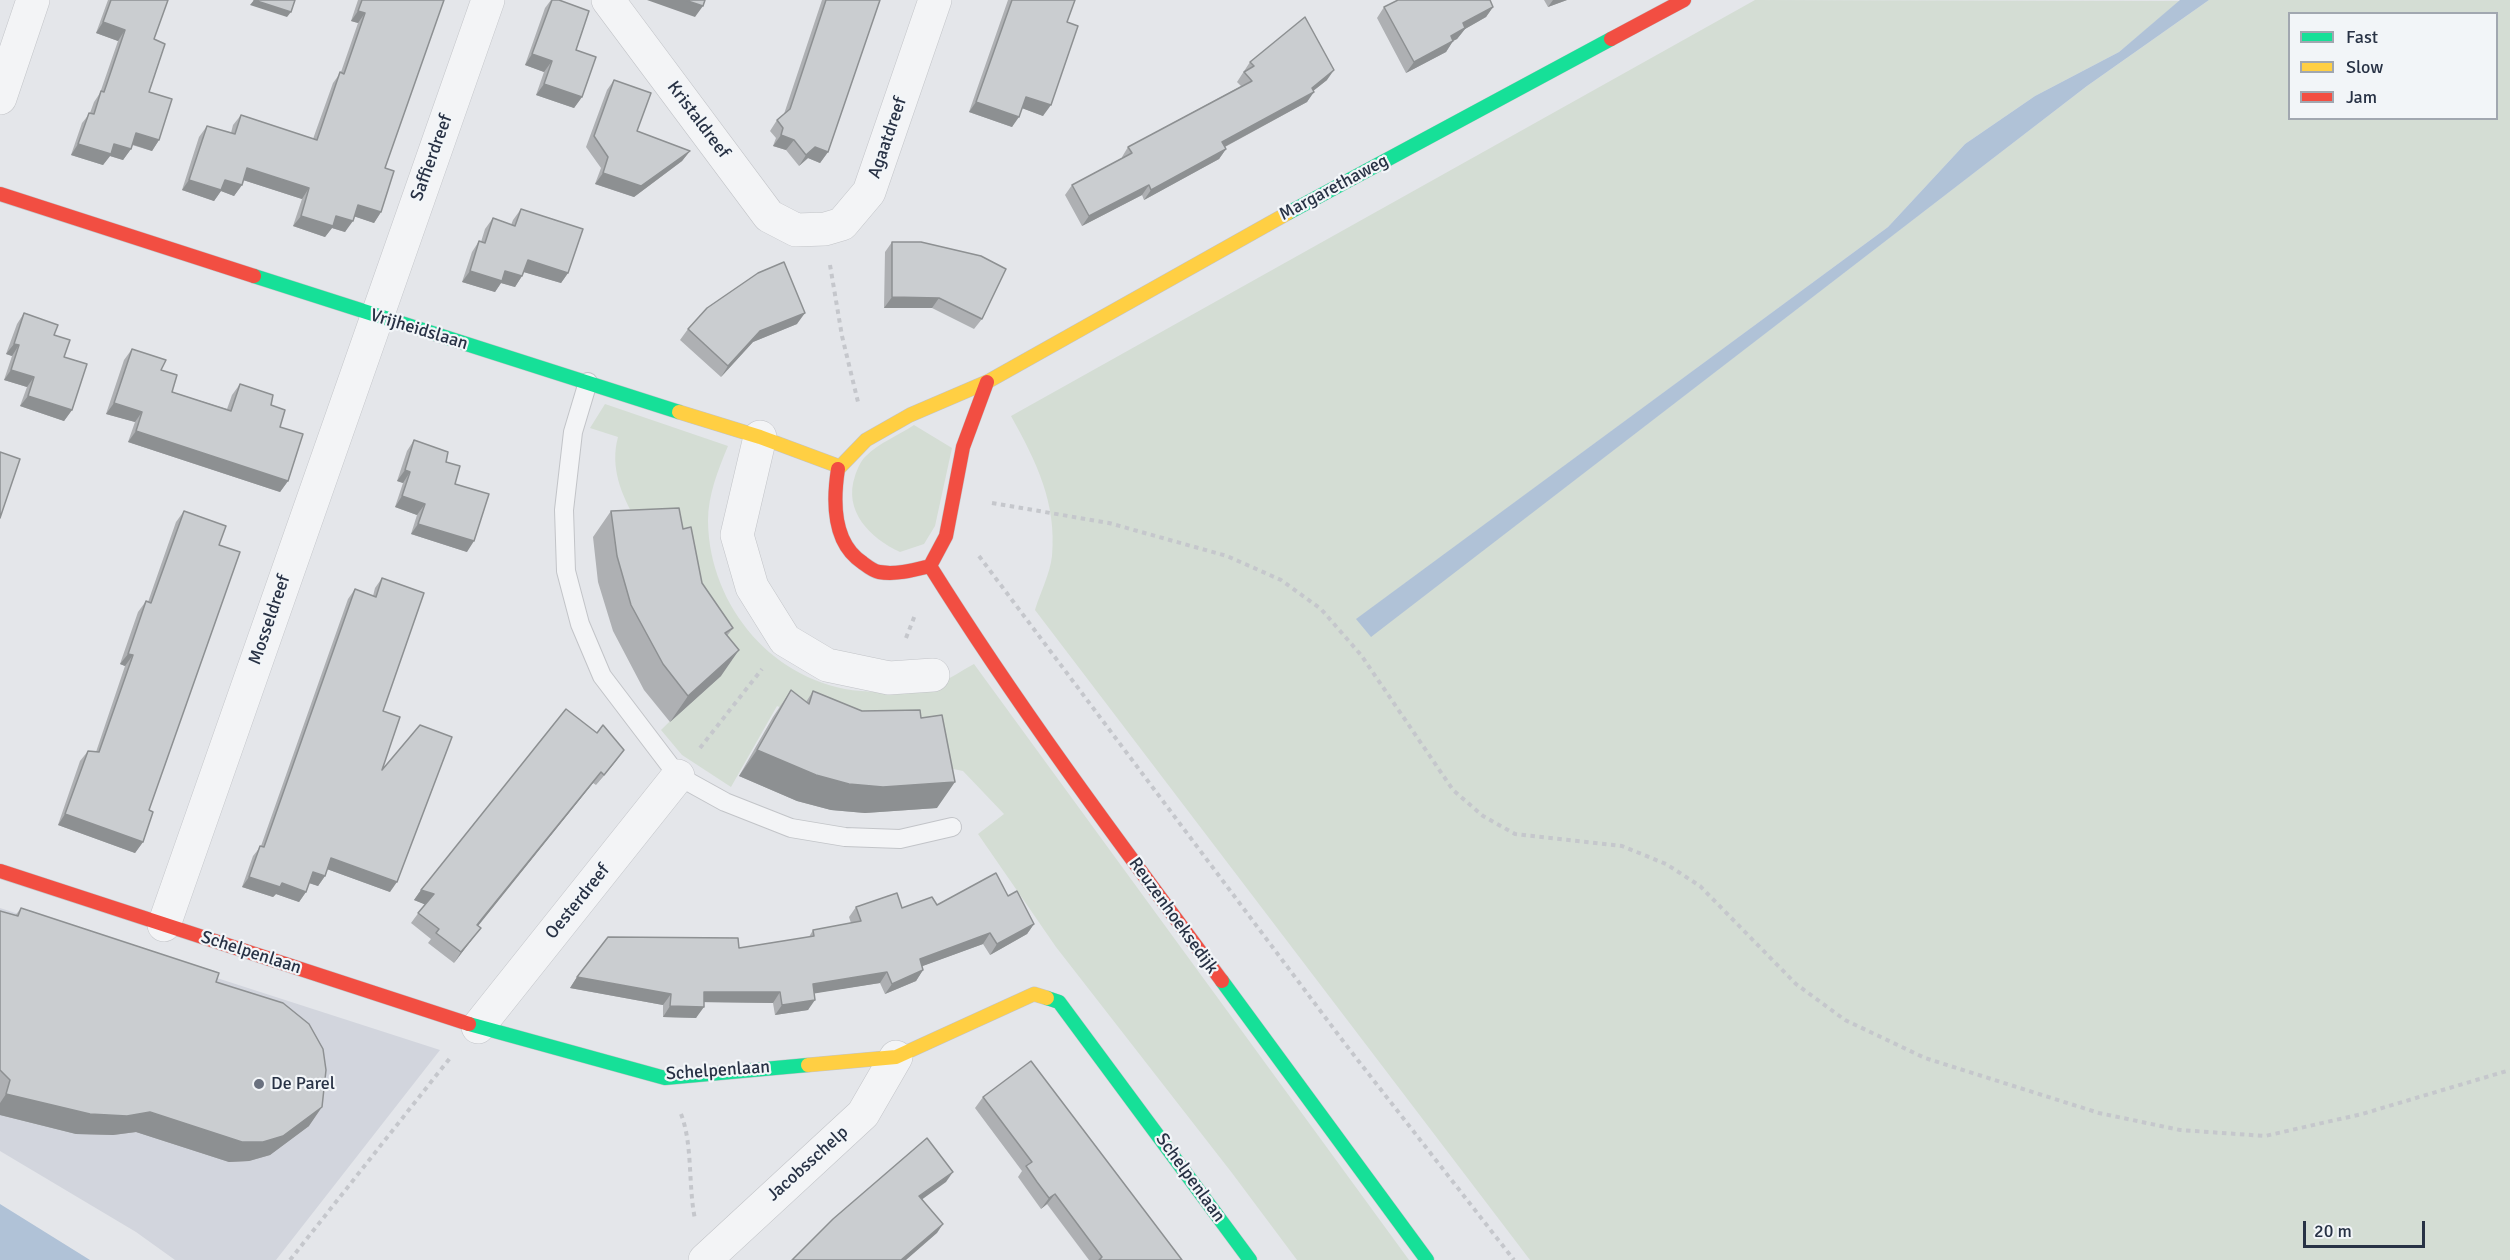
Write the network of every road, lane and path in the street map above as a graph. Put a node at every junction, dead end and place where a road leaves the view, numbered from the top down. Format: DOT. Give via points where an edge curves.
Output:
graph roads {
  1 [pos="33,0"];
  2 [pos="488,0"];
  3 [pos="608,0"];
  4 [pos="935,0"];
  5 [pos="1684,0"];
  6 [pos="0,98"];
  7 [pos="0,194"];
  8 [pos="796,230"];
  9 [pos="830,261"];
  10 [pos="376,316"];
  11 [pos="849,362"];
  12 [pos="588,382"];
  13 [pos="987,382"];
  14 [pos="760,437"];
  15 [pos="838,466"];
  16 [pos="986,501"];
  17 [pos="979,556"];
  18 [pos="930,566"];
  19 [pos="784,640"];
  20 [pos="933,675"];
  21 [pos="687,764"];
  22 [pos="952,827"];
  23 [pos="0,871"];
  24 [pos="164,925"];
  25 [pos="478,1027"];
  26 [pos="896,1057"];
  27 [pos="2510,1070"];
  28 [pos="665,1078"];
  29 [pos="710,1255"];
  30 [pos="290,1260"];
  31 [pos="1250,1260"];
  32 [pos="1426,1260"];
  33 [pos="1514,1260"];
  1 -- 6 [label="street"];
  2 -- 10 [label="street, Saffierdreef"];
  3 -- 8 [label="street, Kristaldreef" via="769,216"];
  4 -- 8 [label="street, Agaatdreef" via="869,192 842,224"];
  5 -- 13 [label="street, Margarethaweg" via="1278,219"];
  7 -- 10 [label="street, Vrijheidslaan"];
  9 -- 11 [label="path"];
  10 -- 12 [label="street, Vrijheidslaan"];
  10 -- 24 [label="street, Mosseldreef"];
  12 -- 14 [label="street, Vrijheidslaan"];
  12 -- 21 [label="lane" via="573,432 564,510 566,571 580,624 602,676"];
  13 -- 15 [label="street, Margarethaweg" via="910,415 866,440"];
  13 -- 18 [label="street" via="963,449 954,513 943,548"];
  14 -- 15 [label="street, Vrijheidslaan"];
  14 -- 19 [label="street" via="737,535 752,587"];
  15 -- 18 [label="street" via="836,523 852,556 877,572 904,572"];
  16 -- 27 [label="path" via="1109,524 1227,556 1281,580 1321,609 1360,655 1453,790 1483,816 1515,834 1622,846 1666,864 1700,886 1796,984 1845,1020 1925,1058 2099,1113 2180,1130 2265,1136 2362,1114"];
  17 -- 33 [label="path" via="1346,1045"];
  18 -- 32 [label="street, Reuzenhoeksedijk" via="966,627 1073,780"];
  19 -- 20 [label="street" via="826,665 889,678"];
  19 -- 21 [label="path"];
  21 -- 22 [label="lane" via="725,802 791,828 845,837 900,839"];
  21 -- 25 [label="street, Oesterdreef"];
  23 -- 24 [label="street, Schelpenlaan"];
  24 -- 25 [label="street, Schelpenlaan"];
  25 -- 28 [label="street, Schelpenlaan"];
  25 -- 30 [label="path"];
  26 -- 28 [label="street, Schelpenlaan"];
  26 -- 29 [label="street, Jacobsschelp" via="862,1114"];
  26 -- 31 [label="street, Schelpenlaan" via="1034,994 1059,1002"];
  28 -- 29 [label="path" via="683,1117 690,1195 698,1230"];
}
